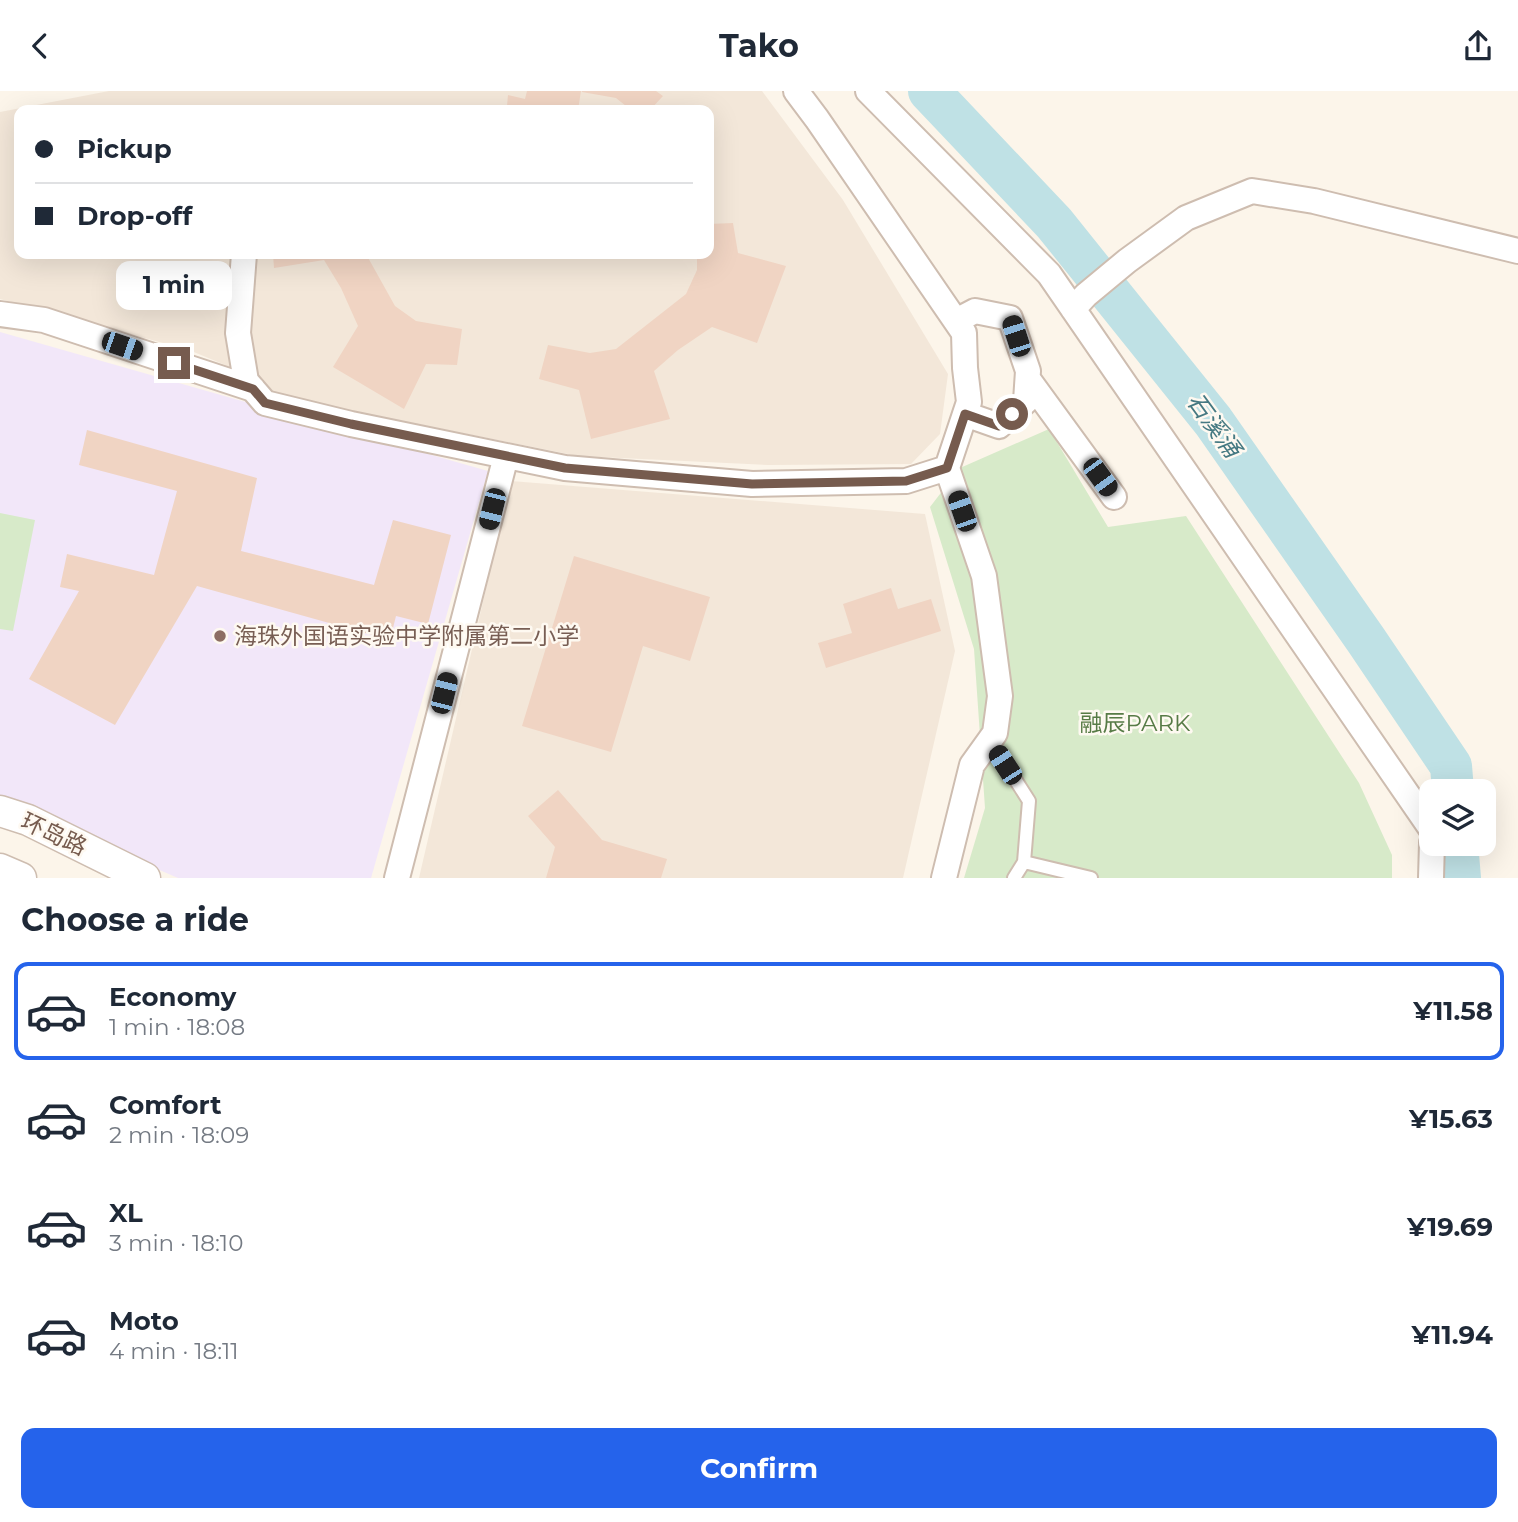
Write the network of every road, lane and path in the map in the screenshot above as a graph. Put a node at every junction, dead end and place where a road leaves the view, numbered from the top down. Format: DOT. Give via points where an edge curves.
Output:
graph roads {
  1 [pos="796,91"];
  2 [pos="868,91"];
  3 [pos="1518,251"];
  4 [pos="244,259"];
  5 [pos="1080,302"];
  6 [pos="0,314"];
  7 [pos="956,321"];
  8 [pos="1028,379"];
  9 [pos="253,389"];
  10 [pos="965,414"];
  11 [pos="506,456"];
  12 [pos="947,468"];
  13 [pos="1114,497"];
  14 [pos="995,733"];
  15 [pos="1419,810"];
  16 [pos="0,811"];
  17 [pos="1432,856"];
  18 [pos="1024,862"];
  19 [pos="0,869"];
  20 [pos="21,878"];
  21 [pos="145,878"];
  22 [pos="397,878"];
  23 [pos="944,878"];
  24 [pos="1014,878"];
  25 [pos="1091,878"];
  26 [pos="1432,878"];
  1 -- 7 [label="street"];
  2 -- 5 [label="street"];
  3 -- 5 [label="street" via="1314,201 1252,191 1186,218"];
  4 -- 9 [label="street" via="238,333 246,381"];
  5 -- 15 [label="street"];
  6 -- 9 [label="street" via="44,320"];
  7 -- 8 [label="street" via="975,311 1010,318"];
  7 -- 10 [label="street" via="964,333 969,402"];
  8 -- 10 [label="street" via="1026,401 999,426"];
  8 -- 13 [label="street"];
  9 -- 11 [label="street" via="265,403"];
  10 -- 12 [label="street"];
  11 -- 12 [label="street" via="565,468 752,484 906,481"];
  11 -- 22 [label="street"];
  12 -- 14 [label="street" via="984,576 1000,696"];
  14 -- 18 [label="lane" via="994,746 1029,801"];
  14 -- 23 [label="street" via="972,765"];
  16 -- 21 [label="street, 环岛路" via="28,820"];
  17 -- 26 [label="street"];
  18 -- 24 [label="lane"];
  18 -- 25 [label="lane"];
  19 -- 20 [label="street"];
}
